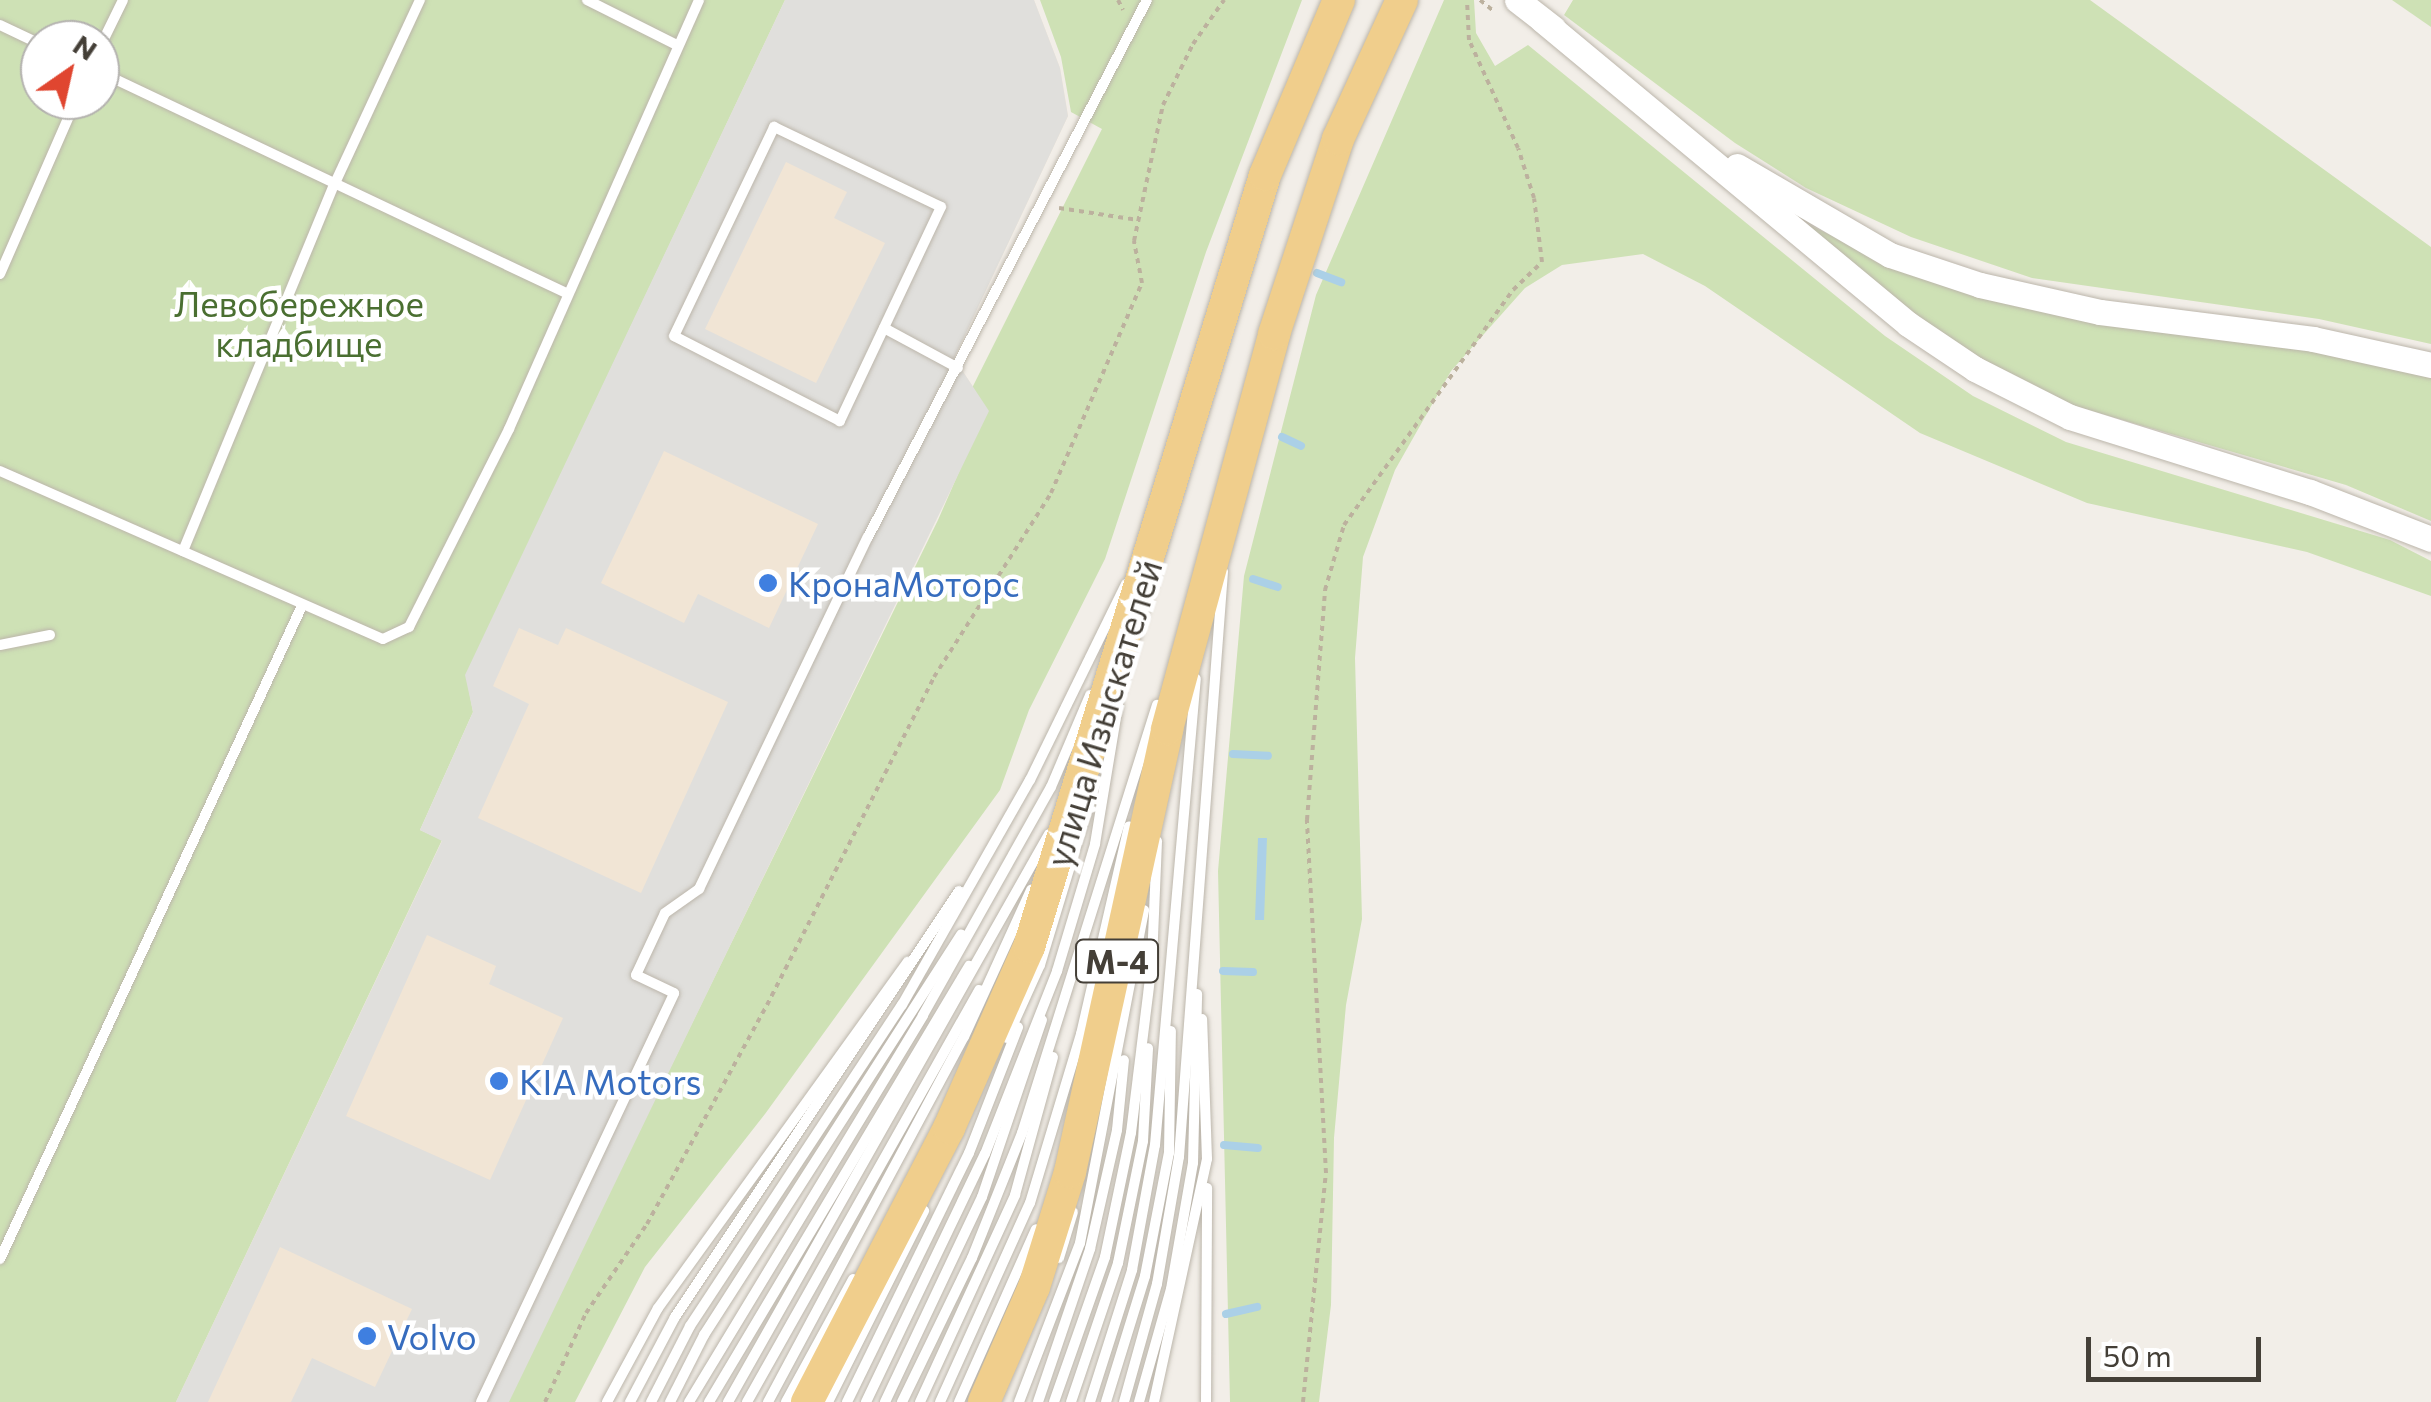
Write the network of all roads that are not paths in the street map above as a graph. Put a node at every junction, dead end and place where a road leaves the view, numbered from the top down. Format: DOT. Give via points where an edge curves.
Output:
graph roads {
  1 [pos="420,0"];
  2 [pos="587,0"];
  3 [pos="699,0"];
  4 [pos="1146,0"];
  5 [pos="1339,0"];
  6 [pos="1402,0"];
  7 [pos="1518,0"];
  8 [pos="1542,20"];
  9 [pos="677,44"];
  10 [pos="120,82"];
  11 [pos="67,120"];
  12 [pos="335,184"];
  13 [pos="0,274"];
  14 [pos="566,292"];
  15 [pos="884,328"];
  16 [pos="2431,365"];
  17 [pos="958,368"];
  18 [pos="0,471"];
  19 [pos="1224,511"];
  20 [pos="1160,527"];
  21 [pos="2431,539"];
  22 [pos="183,551"];
  23 [pos="1206,572"];
  24 [pos="302,608"];
  25 [pos="50,635"];
  26 [pos="0,645"];
  27 [pos="1122,685"];
  28 [pos="1161,694"];
  29 [pos="1167,730"];
  30 [pos="1078,786"];
  31 [pos="1010,816"];
  32 [pos="1028,827"];
  33 [pos="1158,831"];
  34 [pos="951,904"];
  35 [pos="1007,906"];
  36 [pos="1195,917"];
  37 [pos="1173,940"];
  38 [pos="1028,946"];
  39 [pos="1152,961"];
  40 [pos="1057,972"];
  41 [pos="1197,972"];
  42 [pos="1072,978"];
  43 [pos="1121,984"];
  44 [pos="1081,1034"];
  45 [pos="1207,1159"];
  46 [pos="867,1253"];
  47 [pos="0,1258"];
  48 [pos="858,1270"];
  49 [pos="481,1402"];
  50 [pos="607,1402"];
  51 [pos="630,1402"];
  52 [pos="652,1402"];
  53 [pos="670,1402"];
  54 [pos="690,1402"];
  55 [pos="709,1402"];
  56 [pos="728,1402"];
  57 [pos="747,1402"];
  58 [pos="768,1402"];
  59 [pos="786,1402"];
  60 [pos="806,1402"];
  61 [pos="828,1402"];
  62 [pos="847,1402"];
  63 [pos="866,1402"];
  64 [pos="885,1402"];
  65 [pos="902,1402"];
  66 [pos="920,1402"];
  67 [pos="940,1402"];
  68 [pos="959,1402"];
  69 [pos="984,1402"];
  70 [pos="999,1402"];
  71 [pos="1019,1402"];
  72 [pos="1038,1402"];
  73 [pos="1054,1402"];
  74 [pos="1071,1402"];
  75 [pos="1090,1402"];
  76 [pos="1106,1402"];
  77 [pos="1124,1402"];
  78 [pos="1139,1402"];
  79 [pos="1154,1402"];
  80 [pos="1206,1402"];
  1 -- 12 [label="lane"];
  2 -- 9 [label="lane"];
  3 -- 9 [label="lane"];
  4 -- 17 [label="lane"];
  5 -- 20 [label="highway, улица Изыскателей / М-4" via="1264,175"];
  6 -- 19 [label="highway, улица Изыскателей / М-4" via="1314,201"];
  7 -- 8 [label="street"];
  8 -- 16 [label="street" via="1707,147 1890,255 1980,285 2100,312 2312,339"];
  8 -- 21 [label="street" via="1908,324 1975,369 2070,417 2310,492"];
  9 -- 14 [label="lane"];
  10 -- 12 [label="lane"];
  11 -- 13 [label="lane"];
  12 -- 14 [label="lane"];
  12 -- 22 [label="lane"];
  14 -- 24 [label="lane" via="509,429 409,627 383,639"];
  15 -- 15 [label="lane" via="840,421 674,336 774,127 942,207"];
  15 -- 17 [label="lane"];
  17 -- 49 [label="lane" via="699,889 665,914 636,974 674,992"];
  18 -- 22 [label="lane"];
  19 -- 23 [label="highway, улица Изыскателей / М-4"];
  19 -- 36 [label="lane" via="1222,615"];
  19 -- 37 [label="lane" via="1197,668"];
  20 -- 27 [label="lane"];
  20 -- 30 [label="highway, улица Изыскателей / М-4"];
  20 -- 31 [label="lane" via="1104,623"];
  20 -- 32 [label="lane" via="1068,749"];
  22 -- 24 [label="lane"];
  23 -- 28 [label="lane"];
  23 -- 29 [label="highway, улица Изыскателей / М-4"];
  24 -- 47 [label="lane"];
  25 -- 26 [label="lane"];
  27 -- 38 [label="lane"];
  27 -- 40 [label="lane" via="1095,844"];
  28 -- 42 [label="lane"];
  28 -- 44 [label="lane"];
  29 -- 33 [label="lane"];
  29 -- 43 [label="highway, улица Изыскателей / М-4"];
  30 -- 35 [label="lane"];
  30 -- 38 [label="highway, улица Изыскателей / М-4"];
  31 -- 34 [label="lane"];
  31 -- 52 [label="lane" via="902,1005 690,1326"];
  32 -- 53 [label="lane" via="704,1335"];
  32 -- 54 [label="lane"];
  33 -- 39 [label="lane"];
  33 -- 43 [label="lane"];
  34 -- 50 [label="lane" via="668,1294"];
  34 -- 51 [label="lane" via="675,1318"];
  35 -- 55 [label="lane"];
  35 -- 56 [label="lane"];
  36 -- 41 [label="lane"];
  36 -- 77 [label="lane" via="1179,1158 1158,1284"];
  37 -- 75 [label="lane" via="1156,1145 1132,1270"];
  37 -- 76 [label="lane" via="1170,1153 1145,1276"];
  38 -- 46 [label="lane"];
  38 -- 57 [label="lane"];
  38 -- 58 [label="lane" via="964,1037"];
  38 -- 60 [label="highway, улица Изыскателей / М-4" via="949,1128"];
  38 -- 61 [label="lane" via="914,1231"];
  38 -- 62 [label="lane" via="994,1095"];
  39 -- 73 [label="lane" via="1130,1133 1105,1257"];
  39 -- 74 [label="lane" via="1142,1141 1118,1263"];
  40 -- 63 [label="lane" via="943,1245"];
  40 -- 64 [label="lane" via="1020,1098 958,1252"];
  41 -- 45 [label="lane"];
  41 -- 78 [label="lane" via="1193,1163 1171,1290"];
  42 -- 65 [label="lane" via="1022,1133 972,1258"];
  42 -- 66 [label="lane" via="1038,1118 985,1266"];
  43 -- 69 [label="highway, улица Изыскателей / М-4" via="1048,1248"];
  43 -- 70 [label="lane" via="1068,1238"];
  43 -- 71 [label="lane" via="1080,1243"];
  43 -- 72 [label="lane" via="1117,1130 1090,1249"];
  44 -- 67 [label="lane" via="1030,1204"];
  44 -- 68 [label="lane" via="1058,1157 1016,1280"];
  45 -- 79 [label="lane"];
  45 -- 80 [label="lane"];
  48 -- 59 [label="lane"];
}
